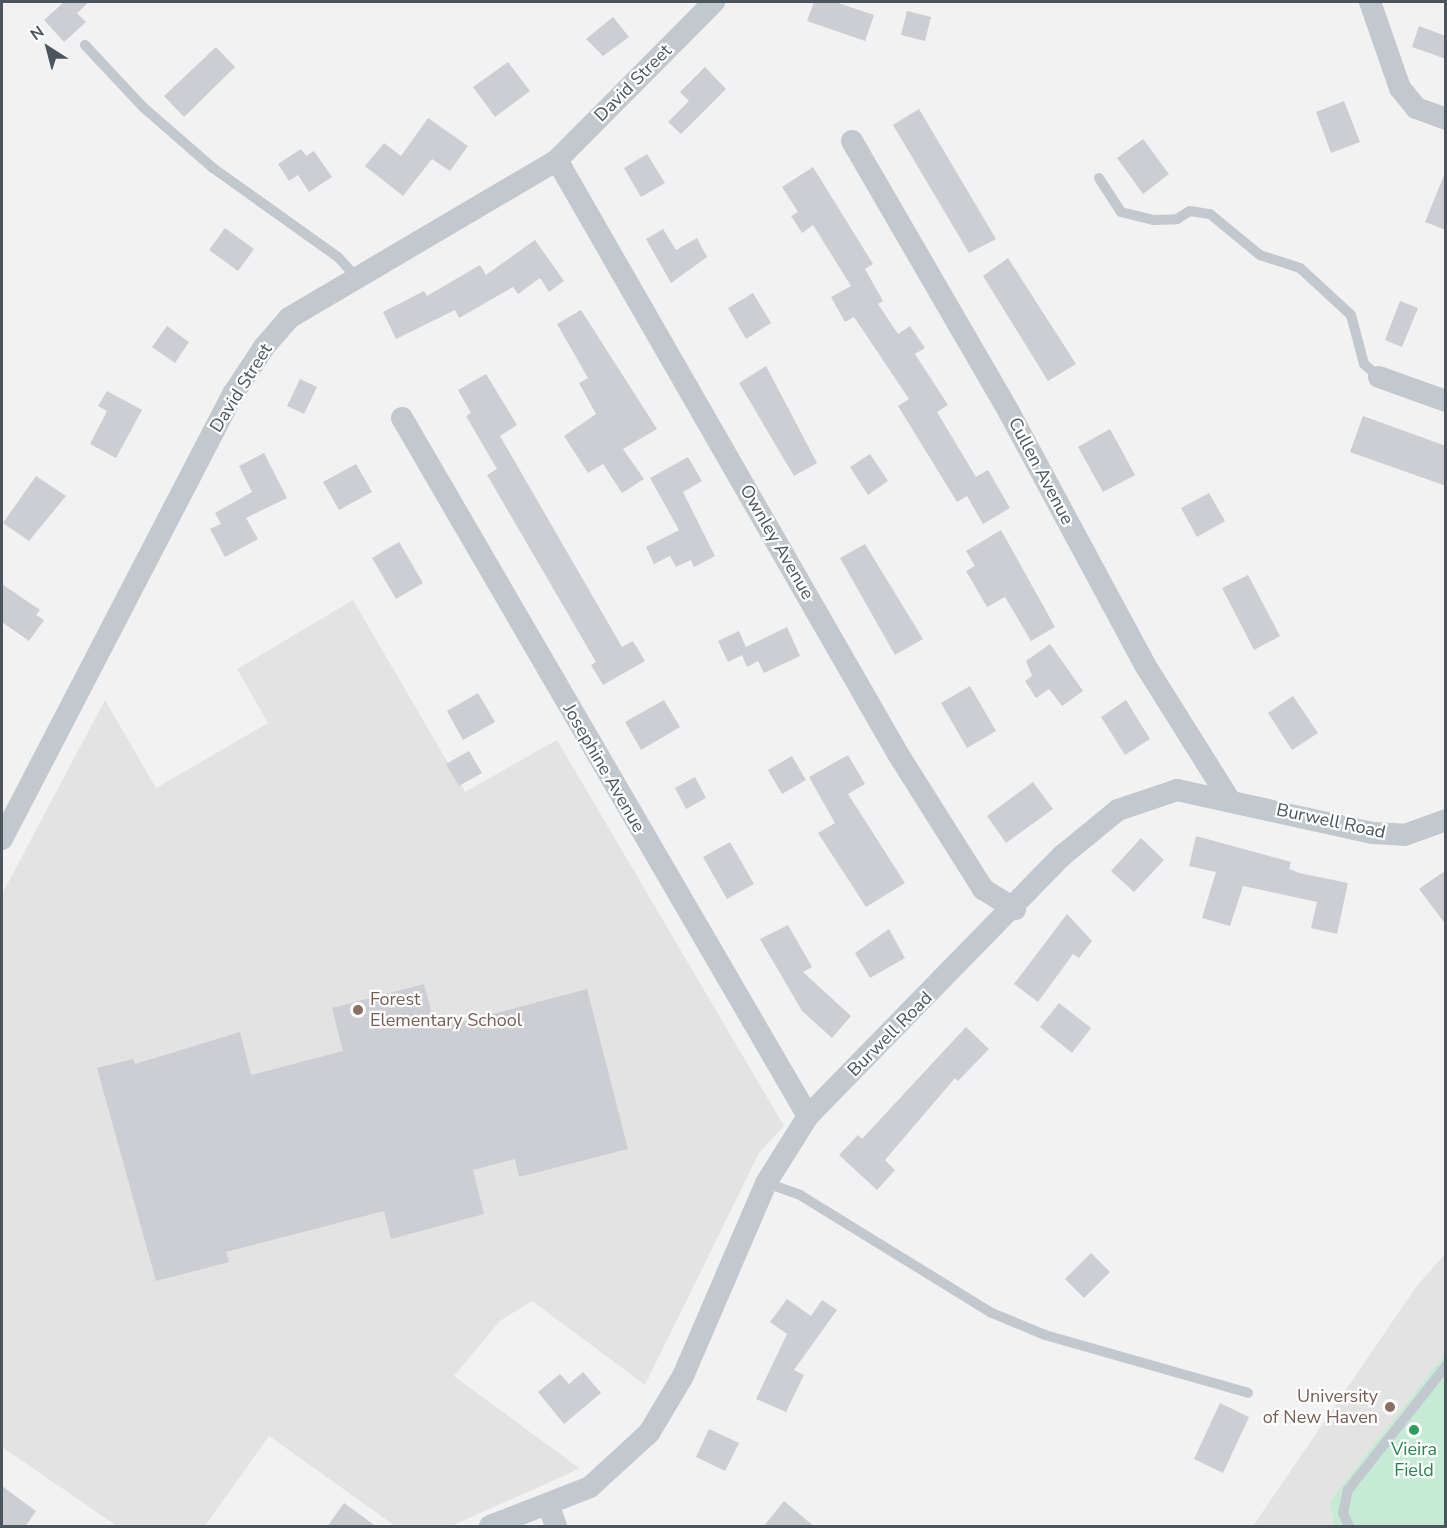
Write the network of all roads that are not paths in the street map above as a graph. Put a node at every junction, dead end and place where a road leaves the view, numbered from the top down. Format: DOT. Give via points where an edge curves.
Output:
graph roads {
  1 [pos="714,2"];
  2 [pos="1370,2"];
  3 [pos="85,45"];
  4 [pos="1446,119"];
  5 [pos="852,141"];
  6 [pos="557,160"];
  7 [pos="1099,178"];
  8 [pos="357,277"];
  9 [pos="1379,377"];
  10 [pos="1446,401"];
  11 [pos="402,418"];
  12 [pos="1229,799"];
  13 [pos="1446,819"];
  14 [pos="2,839"];
  15 [pos="1015,909"];
  16 [pos="808,1116"];
  17 [pos="766,1183"];
  18 [pos="1446,1366"];
  19 [pos="1248,1393"];
  20 [pos="548,1504"];
  21 [pos="490,1527"];
  22 [pos="556,1527"];
  23 [pos="1349,1527"];
  1 -- 6 [label="street, David Street"];
  2 -- 4 [label="street" via="1400,88 1416,108"];
  3 -- 8 [label="lane" via="143,107 213,168 338,257"];
  5 -- 12 [label="street, Cullen Avenue" via="1010,414 1145,665"];
  6 -- 8 [label="street, David Street"];
  6 -- 15 [label="street, Ownley Avenue" via="898,754 983,889"];
  7 -- 9 [label="lane" via="1121,212 1154,220 1177,219 1190,211 1210,214 1260,255 1300,268 1351,315 1364,364"];
  8 -- 14 [label="street, David Street" via="290,318 233,394"];
  9 -- 10 [label="street"];
  11 -- 16 [label="street, Josephine Avenue"];
  12 -- 13 [label="street, Burwell Road" via="1372,833 1404,835"];
  12 -- 15 [label="street, Burwell Road" via="1177,790 1134,802 1075,844"];
  15 -- 16 [label="street, Burwell Road"];
  16 -- 17 [label="street, Burwell Road"];
  17 -- 19 [label="lane" via="800,1195 992,1313 1045,1335"];
  17 -- 20 [label="street, Burwell Road" via="683,1376 649,1433 590,1487"];
  18 -- 23 [label="lane" via="1348,1490 1343,1512"];
  20 -- 21 [label="street, Burwell Road"];
  20 -- 22 [label="street"];
}
